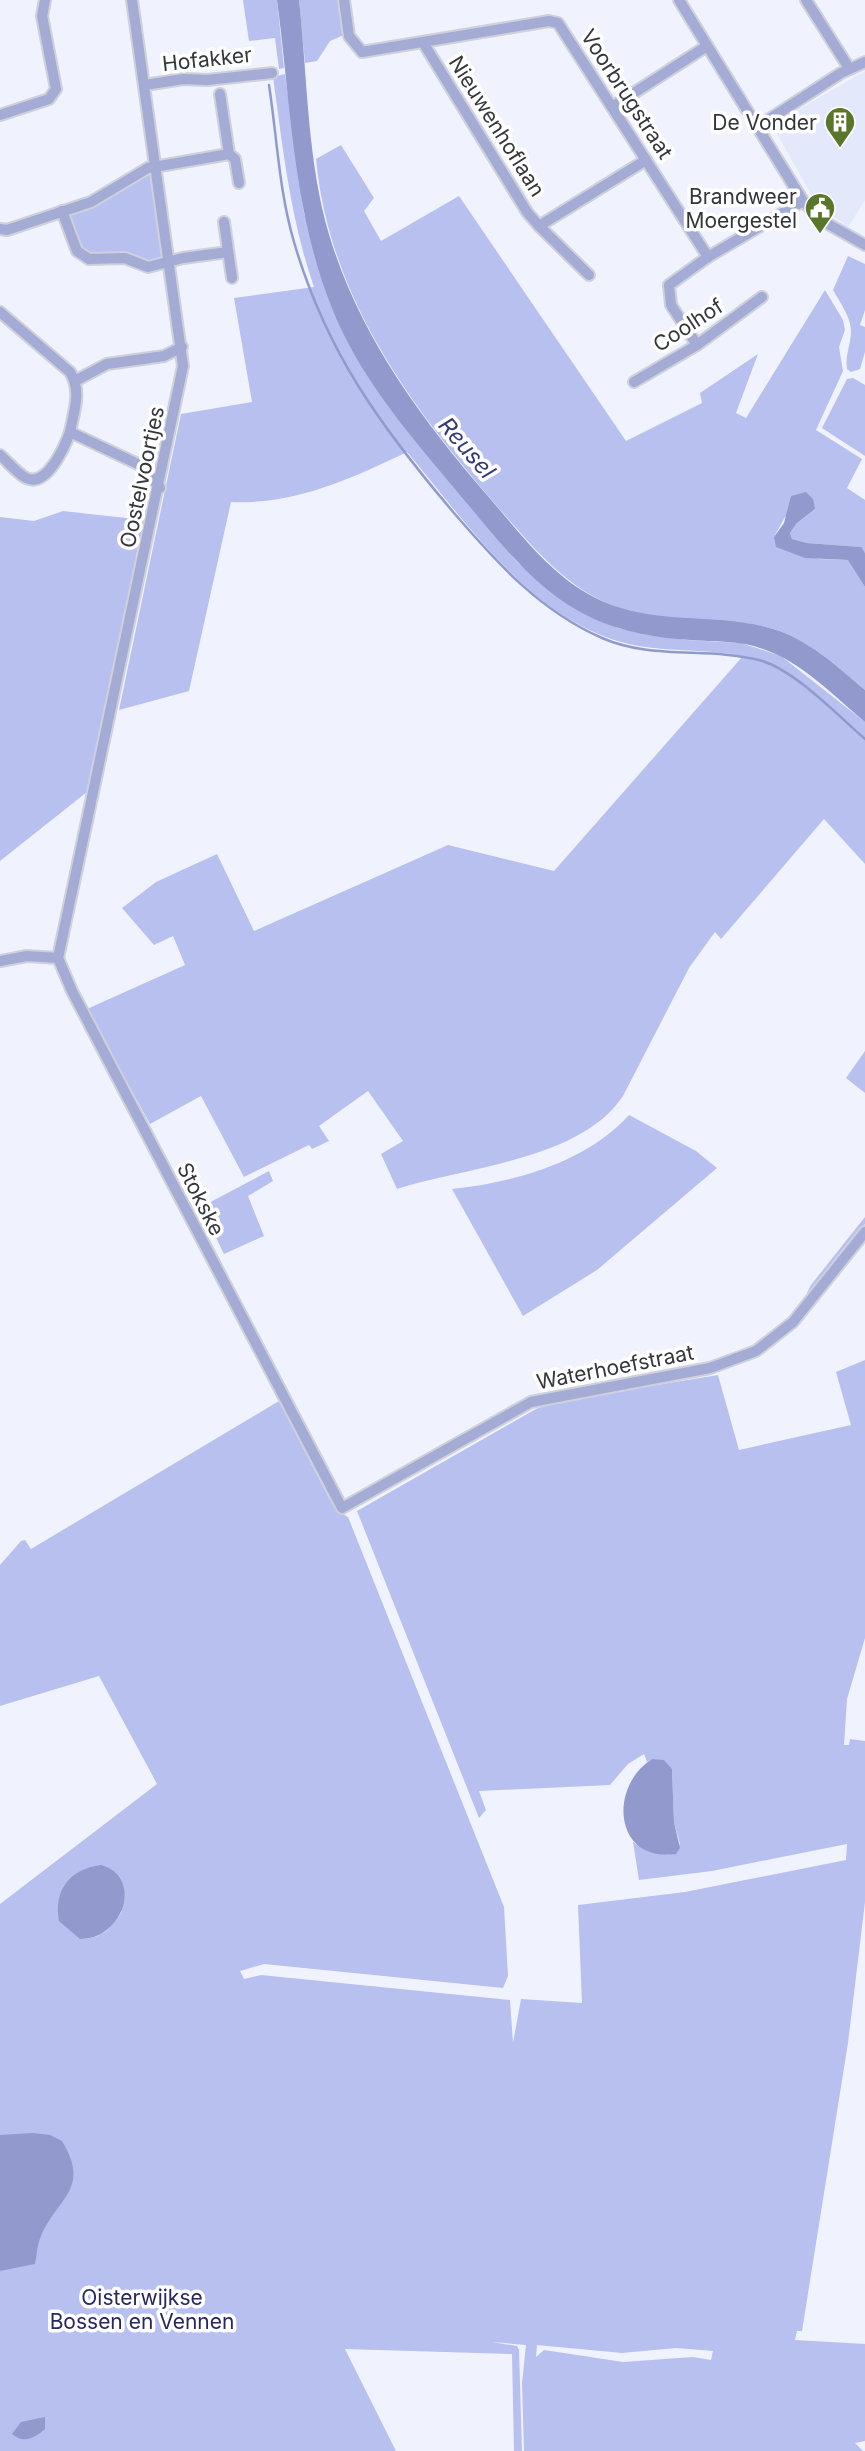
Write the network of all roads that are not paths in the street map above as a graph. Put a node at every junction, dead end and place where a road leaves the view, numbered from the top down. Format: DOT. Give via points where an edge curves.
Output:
graph roads {
  1 [pos="43,0"];
  2 [pos="132,0"];
  3 [pos="344,0"];
  4 [pos="678,0"];
  5 [pos="808,1"];
  6 [pos="424,44"];
  7 [pos="707,46"];
  8 [pos="865,62"];
  9 [pos="849,68"];
  10 [pos="272,73"];
  11 [pos="145,85"];
  12 [pos="220,94"];
  13 [pos="612,107"];
  14 [pos="0,115"];
  15 [pos="757,127"];
  16 [pos="229,154"];
  17 [pos="646,160"];
  18 [pos="156,166"];
  19 [pos="239,183"];
  20 [pos="803,201"];
  21 [pos="62,211"];
  22 [pos="224,222"];
  23 [pos="539,226"];
  24 [pos="0,229"];
  25 [pos="865,245"];
  26 [pos="228,252"];
  27 [pos="708,257"];
  28 [pos="170,262"];
  29 [pos="589,275"];
  30 [pos="232,278"];
  31 [pos="762,297"];
  32 [pos="0,312"];
  33 [pos="697,345"];
  34 [pos="182,346"];
  35 [pos="75,381"];
  36 [pos="634,382"];
  37 [pos="70,432"];
  38 [pos="0,455"];
  39 [pos="160,488"];
  40 [pos="58,958"];
  41 [pos="0,961"];
  42 [pos="865,1232"];
  43 [pos="342,1508"];
  1 -- 14 [label="street" via="43,27 56,89 49,99"];
  2 -- 11 [label="street, Oostelvoortjes"];
  3 -- 6 [label="street" via="349,36 362,52"];
  4 -- 7 [label="street"];
  5 -- 9 [label="street"];
  6 -- 13 [label="street, Voorbrugstraat" via="558,23"];
  6 -- 23 [label="street, Nieuwenhoflaan"];
  7 -- 13 [label="street"];
  7 -- 15 [label="street"];
  8 -- 9 [label="street"];
  9 -- 15 [label="street"];
  10 -- 11 [label="street, Hofakker"];
  11 -- 18 [label="street, Oostelvoortjes"];
  12 -- 16 [label="street"];
  13 -- 17 [label="street, Voorbrugstraat"];
  15 -- 20 [label="street"];
  16 -- 18 [label="street"];
  16 -- 19 [label="street" via="236,159"];
  17 -- 23 [label="street, Nieuwenhoflaan"];
  17 -- 27 [label="street, Voorbrugstraat"];
  18 -- 21 [label="street" via="91,202"];
  18 -- 28 [label="street, Oostelvoortjes"];
  20 -- 25 [label="street" via="821,220"];
  20 -- 27 [label="street"];
  21 -- 24 [label="street"];
  21 -- 28 [label="street" via="77,251 89,259 125,258 148,267"];
  22 -- 26 [label="street"];
  23 -- 29 [label="street"];
  26 -- 28 [label="street"];
  26 -- 30 [label="street"];
  27 -- 33 [label="street" via="669,285 671,304"];
  28 -- 34 [label="street, Oostelvoortjes"];
  31 -- 33 [label="street, Coolhof"];
  32 -- 35 [label="street"];
  33 -- 36 [label="street, Coolhof"];
  34 -- 35 [label="street" via="164,356 107,364"];
  34 -- 39 [label="street, Oostelvoortjes" via="181,384"];
  35 -- 37 [label="street" via="78,393"];
  37 -- 38 [label="street" via="57,460 34,480"];
  37 -- 39 [label="street" via="142,466"];
  39 -- 40 [label="street, Oostelvoortjes"];
  40 -- 41 [label="street" via="27,956"];
  40 -- 43 [label="street, Stokske"];
  42 -- 43 [label="street, Waterhoefstraat" via="793,1322 756,1351 710,1368 531,1402"];
}
